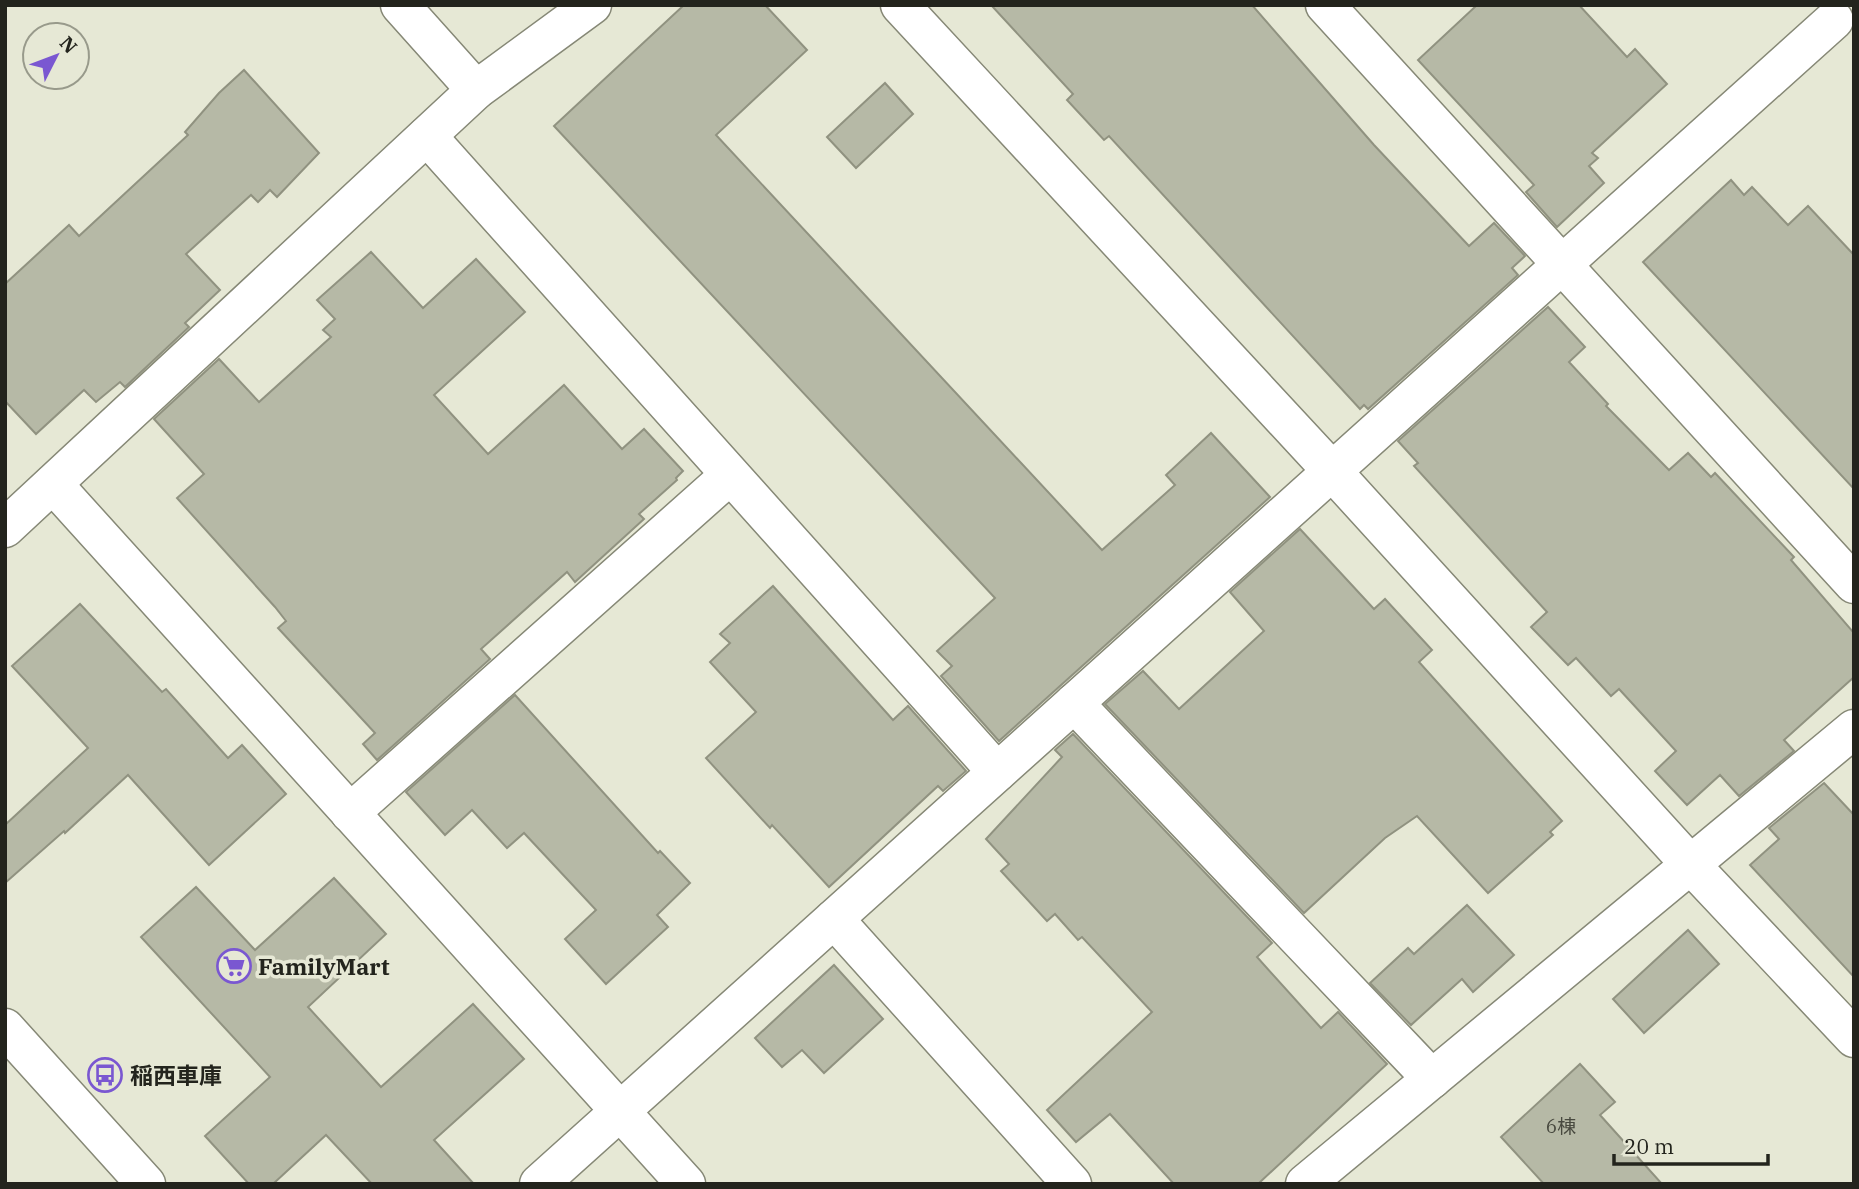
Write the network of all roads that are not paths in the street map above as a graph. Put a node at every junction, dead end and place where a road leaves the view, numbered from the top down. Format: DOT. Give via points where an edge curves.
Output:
graph roads {
  1 [pos="400,5"];
  2 [pos="592,5"];
  3 [pos="900,5"];
  4 [pos="1325,5"];
  5 [pos="1836,22"];
  6 [pos="476,90"];
  7 [pos="427,136"];
  8 [pos="1562,264"];
  9 [pos="1332,471"];
  10 [pos="730,475"];
  11 [pos="53,484"];
  12 [pos="5,528"];
  13 [pos="1854,584"];
  14 [pos="1074,703"];
  15 [pos="1854,729"];
  16 [pos="998,772"];
  17 [pos="351,813"];
  18 [pos="1690,864"];
  19 [pos="834,919"];
  20 [pos="5,1028"];
  21 [pos="1854,1038"];
  22 [pos="1432,1079"];
  23 [pos="620,1111"];
  24 [pos="146,1184"];
  25 [pos="539,1184"];
  26 [pos="686,1184"];
  27 [pos="1072,1184"];
  28 [pos="1305,1184"];
  1 -- 6 [label="street"];
  2 -- 6 [label="street"];
  3 -- 9 [label="street"];
  4 -- 8 [label="street"];
  5 -- 8 [label="street"];
  6 -- 7 [label="street"];
  7 -- 10 [label="street"];
  7 -- 11 [label="street"];
  8 -- 9 [label="street"];
  8 -- 13 [label="street"];
  9 -- 14 [label="street"];
  9 -- 18 [label="street"];
  10 -- 16 [label="street"];
  10 -- 17 [label="street"];
  11 -- 12 [label="street"];
  11 -- 17 [label="street"];
  14 -- 16 [label="street"];
  14 -- 22 [label="street"];
  15 -- 18 [label="street"];
  16 -- 19 [label="street"];
  17 -- 23 [label="street"];
  18 -- 21 [label="street"];
  18 -- 22 [label="street"];
  19 -- 23 [label="street"];
  19 -- 27 [label="street"];
  20 -- 24 [label="street"];
  22 -- 28 [label="street"];
  23 -- 25 [label="street"];
  23 -- 26 [label="street"];
}
